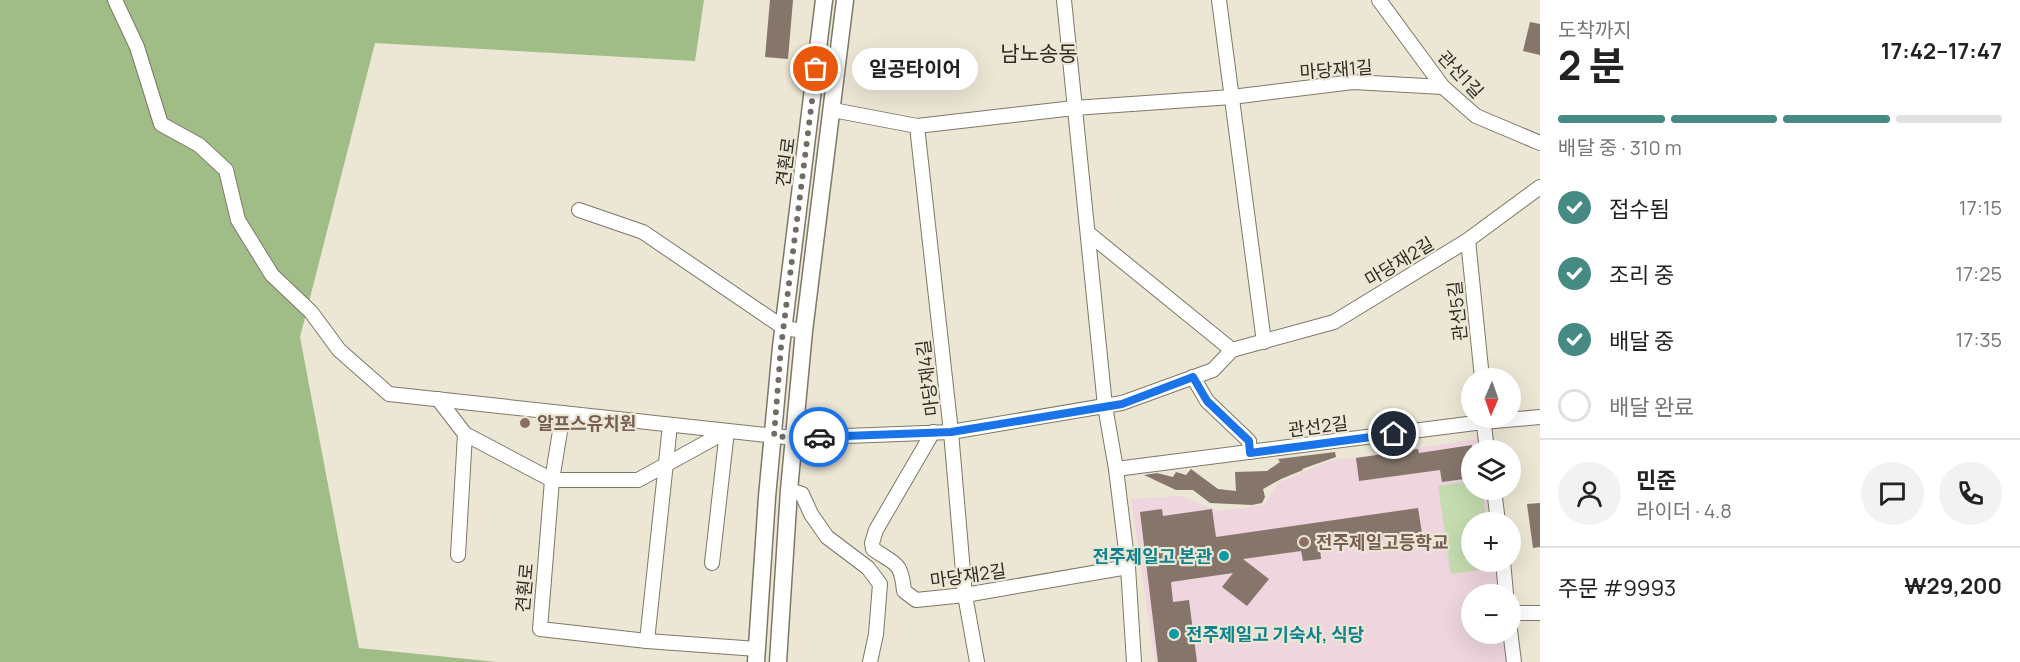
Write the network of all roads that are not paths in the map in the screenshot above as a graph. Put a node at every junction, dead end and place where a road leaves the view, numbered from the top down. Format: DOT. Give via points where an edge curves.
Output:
graph roads {
  1 [pos="115,0"];
  2 [pos="824,0"];
  3 [pos="845,0"];
  4 [pos="1064,0"];
  5 [pos="1219,0"];
  6 [pos="1379,0"];
  7 [pos="1443,87"];
  8 [pos="1232,97"];
  9 [pos="1074,108"];
  10 [pos="833,110"];
  11 [pos="916,126"];
  12 [pos="1540,143"];
  13 [pos="1540,188"];
  14 [pos="579,210"];
  15 [pos="1088,233"];
  16 [pos="1468,240"];
  17 [pos="784,328"];
  18 [pos="804,331"];
  19 [pos="1264,342"];
  20 [pos="1232,350"];
  21 [pos="1481,368"];
  22 [pos="1193,377"];
  23 [pos="438,399"];
  24 [pos="1105,406"];
  25 [pos="563,413"];
  26 [pos="1540,417"];
  27 [pos="1521,418"];
  28 [pos="1461,423"];
  29 [pos="670,425"];
  30 [pos="728,431"];
  31 [pos="933,432"];
  32 [pos="951,432"];
  33 [pos="465,434"];
  34 [pos="774,436"];
  35 [pos="794,438"];
  36 [pos="1250,453"];
  37 [pos="666,466"];
  38 [pos="1116,469"];
  39 [pos="552,480"];
  40 [pos="789,490"];
  41 [pos="458,555"];
  42 [pos="712,563"];
  43 [pos="1128,567"];
  44 [pos="965,596"];
  45 [pos="1521,613"];
  46 [pos="1540,613"];
  47 [pos="647,641"];
  48 [pos="1512,644"];
  49 [pos="757,655"];
  50 [pos="778,662"];
  51 [pos="870,662"];
  52 [pos="977,662"];
  53 [pos="1133,662"];
  54 [pos="1514,662"];
  1 -- 23 [label="street" via="137,47 161,124 200,145 226,170 238,220 272,276 311,312 339,350 389,394"];
  2 -- 17 [label="street, 견훤로"];
  3 -- 10 [label="street"];
  4 -- 9 [label="street"];
  5 -- 8 [label="street"];
  6 -- 7 [label="street, 관선1길"];
  7 -- 8 [label="street, 마당재1길" via="1353,82"];
  7 -- 12 [label="street, 관선1길" via="1476,116"];
  8 -- 9 [label="street, 마당재1길"];
  8 -- 19 [label="street"];
  9 -- 11 [label="street, 마당재1길"];
  9 -- 15 [label="street"];
  10 -- 11 [label="street, 마당재1길"];
  10 -- 18 [label="street"];
  11 -- 32 [label="street, 마당재4길"];
  13 -- 16 [label="street, 마당재2길"];
  14 -- 17 [label="street" via="643,232"];
  15 -- 20 [label="street"];
  15 -- 24 [label="street"];
  16 -- 19 [label="street, 마당재2길" via="1334,322"];
  16 -- 21 [label="street, 관선5길"];
  17 -- 18 [label="street"];
  17 -- 34 [label="street, 견훤로"];
  18 -- 35 [label="street"];
  19 -- 20 [label="street, 마당재2길"];
  20 -- 22 [label="street" via="1213,370"];
  22 -- 24 [label="street" via="1122,404"];
  22 -- 36 [label="street" via="1207,401 1249,441"];
  23 -- 25 [label="street"];
  23 -- 33 [label="street"];
  24 -- 32 [label="street"];
  24 -- 38 [label="street"];
  25 -- 29 [label="street"];
  25 -- 39 [label="street, 견훤로"];
  26 -- 27 [label="street, 관선2길"];
  28 -- 36 [label="street, 관선2길"];
  29 -- 30 [label="street"];
  29 -- 37 [label="street"];
  30 -- 34 [label="street"];
  30 -- 37 [label="street"];
  30 -- 42 [label="street"];
  31 -- 32 [label="street"];
  31 -- 35 [label="street"];
  31 -- 44 [label="street, 마당재2길" via="876,530 873,549 895,562 904,591 916,600"];
  32 -- 44 [label="street, 마당재4길"];
  33 -- 39 [label="street"];
  33 -- 41 [label="street"];
  34 -- 35 [label="street"];
  34 -- 49 [label="street, 견훤로"];
  35 -- 40 [label="street"];
  36 -- 38 [label="street"];
  37 -- 39 [label="street" via="638,480"];
  37 -- 47 [label="street"];
  38 -- 43 [label="street"];
  39 -- 47 [label="street, 견훤로" via="540,629"];
  40 -- 50 [label="street"];
  40 -- 51 [label="street" via="802,494 826,537 868,568 880,584"];
  43 -- 44 [label="street, 마당재2길"];
  43 -- 53 [label="street"];
  44 -- 52 [label="street, 마당재4길"];
  45 -- 46 [label="street"];
  47 -- 49 [label="street, 견훤로"];
  48 -- 54 [label="street"];
}
